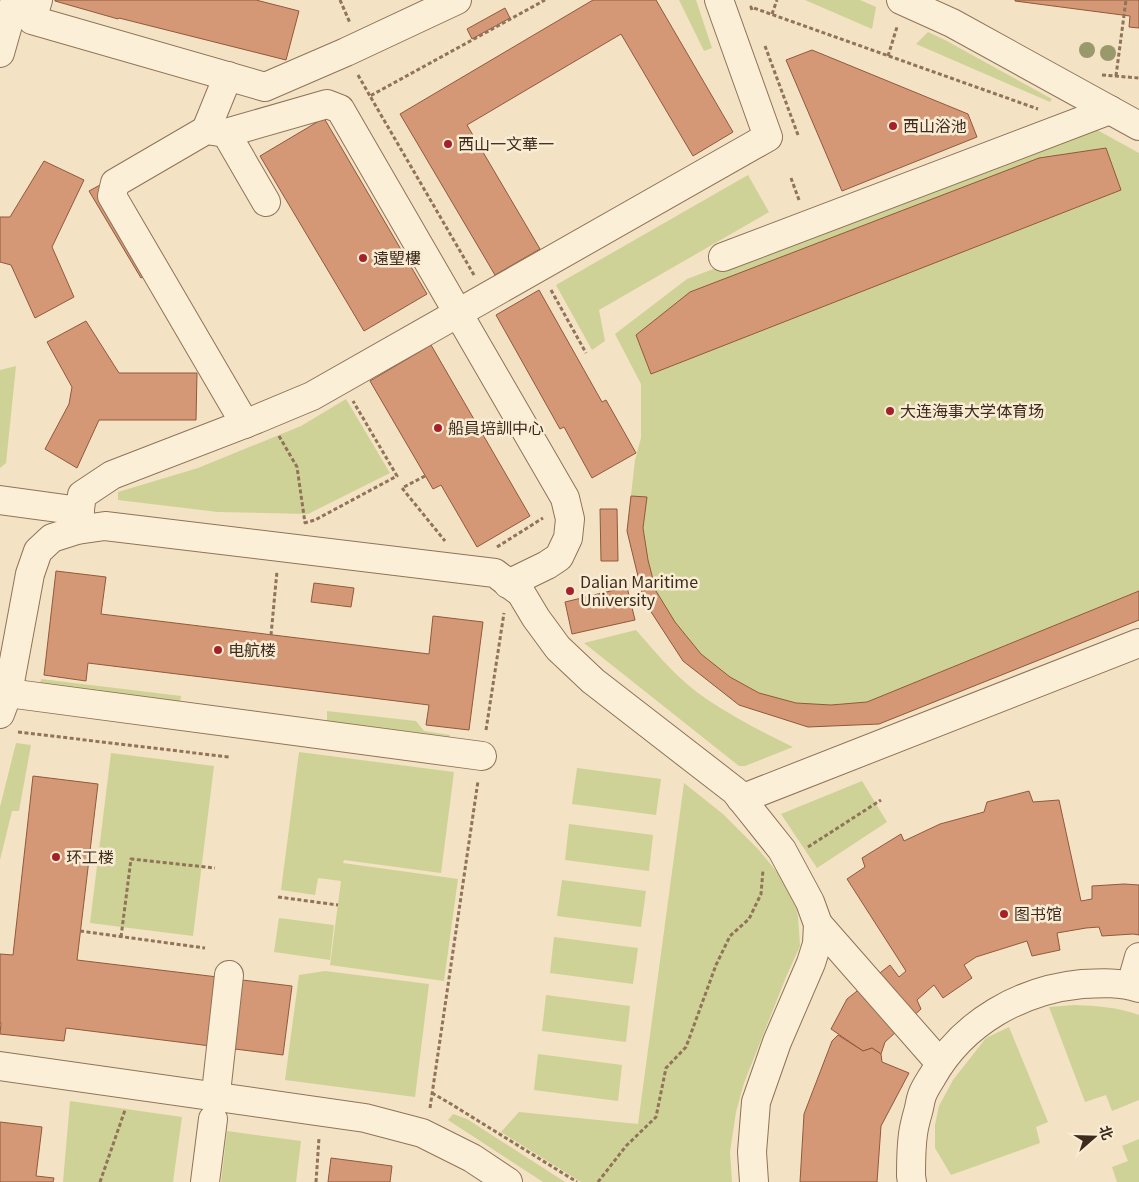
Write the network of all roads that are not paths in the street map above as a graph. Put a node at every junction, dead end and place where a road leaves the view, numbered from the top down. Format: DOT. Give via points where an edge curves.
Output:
graph roads {
  1 [pos="15,0"];
  2 [pos="38,0"];
  3 [pos="457,0"];
  4 [pos="719,0"];
  5 [pos="900,11"];
  6 [pos="952,11"];
  7 [pos="0,53"];
  8 [pos="228,76"];
  9 [pos="1110,110"];
  10 [pos="1139,126"];
  11 [pos="216,132"];
  12 [pos="266,202"];
  13 [pos="723,257"];
  14 [pos="459,313"];
  15 [pos="245,424"];
  16 [pos="0,500"];
  17 [pos="78,520"];
  18 [pos="508,584"];
  19 [pos="1139,643"];
  20 [pos="8,713"];
  21 [pos="482,756"];
  22 [pos="740,799"];
  23 [pos="818,924"];
  24 [pos="1139,957"];
  25 [pos="229,975"];
  26 [pos="1135,987"];
  27 [pos="940,1063"];
  28 [pos="0,1066"];
  29 [pos="217,1084"];
  30 [pos="213,1119"];
  31 [pos="204,1182"];
  32 [pos="508,1182"];
  33 [pos="754,1182"];
  34 [pos="912,1182"];
  1 -- 7 [label="street"];
  2 -- 8 [label="street" via="32,20"];
  3 -- 8 [label="street" via="265,87"];
  4 -- 14 [label="street" via="768,137"];
  5 -- 6 [label="street"];
  6 -- 9 [label="street"];
  8 -- 11 [label="street"];
  9 -- 10 [label="street"];
  9 -- 13 [label="street"];
  11 -- 12 [label="street"];
  11 -- 14 [label="street" via="326,104 340,109"];
  11 -- 15 [label="street" via="115,183 112,196"];
  14 -- 15 [label="street" via="312,396"];
  14 -- 18 [label="street" via="566,498 570,519 568,538 559,557"];
  15 -- 17 [label="street" via="112,476 82,495"];
  16 -- 17 [label="street"];
  17 -- 18 [label="street" via="105,526 495,573"];
  17 -- 20 [label="street" via="38,551 30,574"];
  18 -- 22 [label="street" via="521,593 558,648 593,681"];
  19 -- 22 [label="street"];
  20 -- 21 [label="street"];
  22 -- 23 [label="street" via="782,850"];
  23 -- 27 [label="street"];
  23 -- 33 [label="street" via="817,944 811,963 777,1042 756,1102 752,1152"];
  24 -- 26 [label="street"];
  25 -- 29 [label="street"];
  26 -- 27 [label="street" via="1100,983 1046,990 1026,997 996,1011 975,1027"];
  27 -- 34 [label="street" via="922,1094 913,1135"];
  28 -- 32 [label="street" via="365,1118 422,1133 472,1158"];
  30 -- 31 [label="street"];
}
